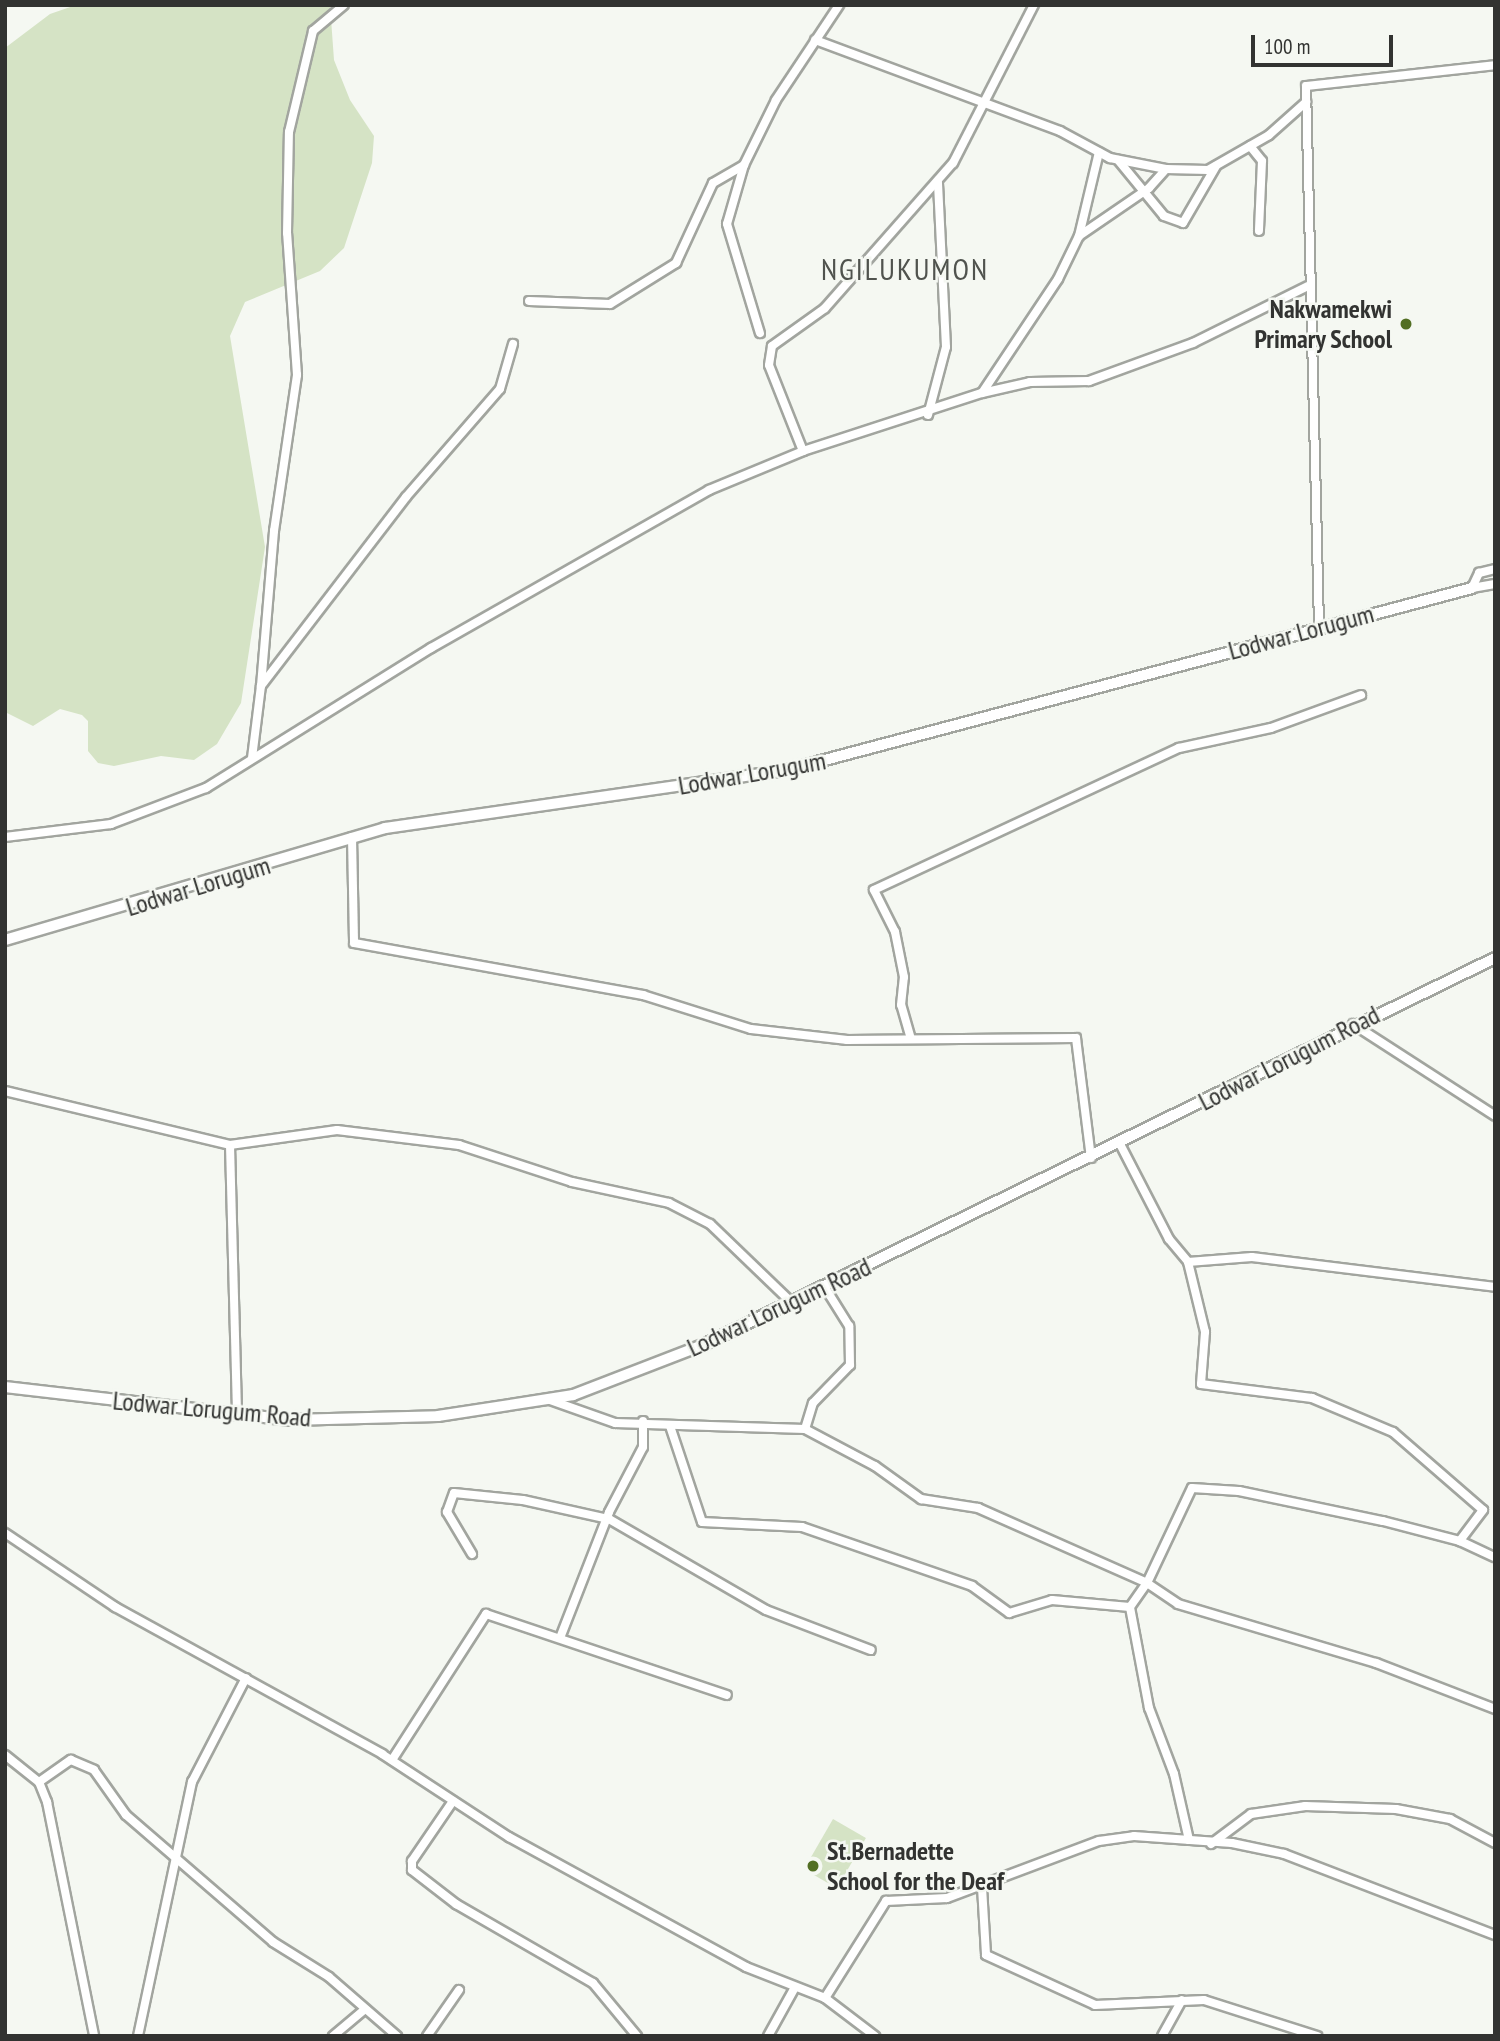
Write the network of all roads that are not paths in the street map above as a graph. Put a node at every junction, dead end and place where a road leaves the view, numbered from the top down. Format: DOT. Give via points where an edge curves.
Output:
graph roads {
  1 [pos="344,5"];
  2 [pos="839,5"];
  3 [pos="1034,5"];
  4 [pos="816,40"];
  5 [pos="1495,65"];
  6 [pos="1306,102"];
  7 [pos="985,106"];
  8 [pos="1250,146"];
  9 [pos="1099,152"];
  10 [pos="1118,160"];
  11 [pos="744,165"];
  12 [pos="1217,165"];
  13 [pos="1166,169"];
  14 [pos="938,182"];
  15 [pos="1144,191"];
  16 [pos="1259,230"];
  17 [pos="1079,236"];
  18 [pos="1308,286"];
  19 [pos="529,301"];
  20 [pos="760,333"];
  21 [pos="513,344"];
  22 [pos="982,393"];
  23 [pos="928,415"];
  24 [pos="803,451"];
  25 [pos="1495,569"];
  26 [pos="1495,584"];
  27 [pos="1472,588"];
  28 [pos="1319,626"];
  29 [pos="261,686"];
  30 [pos="1361,695"];
  31 [pos="252,758"];
  32 [pos="5,837"];
  33 [pos="352,837"];
  34 [pos="5,940"];
  35 [pos="1495,958"];
  36 [pos="1353,1024"];
  37 [pos="911,1039"];
  38 [pos="5,1091"];
  39 [pos="1495,1116"];
  40 [pos="1120,1143"];
  41 [pos="230,1145"];
  42 [pos="1091,1157"];
  43 [pos="1188,1262"];
  44 [pos="824,1286"];
  45 [pos="1495,1287"];
  46 [pos="791,1302"];
  47 [pos="5,1387"];
  48 [pos="550,1400"];
  49 [pos="237,1416"];
  50 [pos="643,1421"];
  51 [pos="670,1426"];
  52 [pos="805,1429"];
  53 [pos="609,1519"];
  54 [pos="5,1534"];
  55 [pos="1460,1541"];
  56 [pos="472,1554"];
  57 [pos="1495,1557"];
  58 [pos="1147,1583"];
  59 [pos="1130,1606"];
  60 [pos="561,1637"];
  61 [pos="871,1650"];
  62 [pos="246,1678"];
  63 [pos="727,1695"];
  64 [pos="1495,1709"];
  65 [pos="5,1755"];
  66 [pos="392,1760"];
  67 [pos="38,1782"];
  68 [pos="453,1801"];
  69 [pos="1189,1840"];
  70 [pos="1495,1843"];
  71 [pos="1209,1846"];
  72 [pos="178,1855"];
  73 [pos="982,1887"];
  74 [pos="1495,1935"];
  75 [pos="794,1989"];
  76 [pos="459,1990"];
  77 [pos="825,1998"];
  78 [pos="1182,2000"];
  79 [pos="364,2010"];
  80 [pos="94,2036"];
  81 [pos="138,2036"];
  82 [pos="333,2036"];
  83 [pos="397,2036"];
  84 [pos="427,2036"];
  85 [pos="637,2036"];
  86 [pos="768,2036"];
  87 [pos="875,2036"];
  88 [pos="1162,2036"];
  89 [pos="1317,2036"];
  1 -- 29 [label="street" via="313,31 289,132 287,233 298,375 274,531"];
  2 -- 4 [label="street"];
  3 -- 7 [label="street"];
  4 -- 7 [label="street"];
  4 -- 11 [label="street" via="776,100"];
  5 -- 6 [label="street" via="1306,86"];
  6 -- 8 [label="street"];
  6 -- 18 [label="street"];
  7 -- 9 [label="street" via="1060,131"];
  7 -- 14 [label="street"];
  8 -- 12 [label="street"];
  8 -- 16 [label="street" via="1262,161"];
  9 -- 10 [label="street"];
  9 -- 17 [label="street"];
  10 -- 13 [label="street"];
  10 -- 15 [label="street"];
  11 -- 19 [label="street" via="713,183 676,263 665,270 610,304"];
  11 -- 20 [label="street" via="727,224"];
  12 -- 13 [label="street" via="1208,170"];
  12 -- 15 [label="street" via="1183,222 1164,216"];
  13 -- 15 [label="street"];
  14 -- 23 [label="street" via="946,347"];
  14 -- 24 [label="street" via="825,308 772,346 769,365"];
  15 -- 17 [label="street"];
  17 -- 22 [label="street" via="1058,279"];
  18 -- 22 [label="street" via="1194,343 1089,381 1030,382"];
  18 -- 28 [label="street"];
  21 -- 29 [label="street" via="500,389 406,497"];
  22 -- 23 [label="street"];
  23 -- 24 [label="street"];
  24 -- 31 [label="street" via="650,522"];
  25 -- 27 [label="street" via="1479,573"];
  26 -- 27 [label="street, Lodwar Lorugum"];
  27 -- 28 [label="street, Lodwar Lorugum"];
  28 -- 33 [label="street, Lodwar Lorugum" via="787,770 420,821"];
  29 -- 31 [label="street"];
  30 -- 37 [label="street" via="1271,728 1179,748 874,890 895,932 904,977 901,1005"];
  31 -- 32 [label="street" via="206,788 111,824"];
  33 -- 34 [label="street, Lodwar Lorugum"];
  33 -- 37 [label="street" via="354,943 643,995 721,1024 847,1040"];
  35 -- 36 [label="main road, Lodwar Lorugum Road"];
  36 -- 39 [label="street"];
  36 -- 40 [label="main road, Lodwar Lorugum Road"];
  37 -- 42 [label="street" via="1076,1038"];
  38 -- 41 [label="street"];
  40 -- 42 [label="main road, Lodwar Lorugum Road"];
  40 -- 43 [label="street" via="1169,1239"];
  41 -- 46 [label="street" via="337,1130 388,1134 459,1145 572,1182 668,1203 710,1223"];
  41 -- 49 [label="street"];
  42 -- 44 [label="main road, Lodwar Lorugum Road"];
  43 -- 45 [label="street" via="1252,1257"];
  43 -- 55 [label="street" via="1205,1332 1201,1384 1312,1398 1393,1432 1483,1510"];
  44 -- 46 [label="main road, Lodwar Lorugum Road"];
  44 -- 52 [label="street" via="849,1326 851,1354 849,1365 813,1403"];
  46 -- 48 [label="main road, Lodwar Lorugum Road" via="632,1376"];
  47 -- 49 [label="main road, Lodwar Lorugum Road"];
  48 -- 49 [label="main road, Lodwar Lorugum Road" via="438,1416 290,1420"];
  48 -- 50 [label="street" via="615,1423"];
  50 -- 51 [label="street"];
  50 -- 53 [label="street" via="643,1447"];
  51 -- 52 [label="street"];
  51 -- 59 [label="street" via="702,1522 802,1527 972,1586 1009,1613 1052,1600"];
  52 -- 58 [label="street" via="875,1466 920,1499 978,1508"];
  53 -- 56 [label="street" via="523,1500 454,1493 447,1512"];
  53 -- 60 [label="street"];
  53 -- 61 [label="street" via="766,1610"];
  54 -- 62 [label="street" via="115,1607"];
  55 -- 57 [label="street"];
  55 -- 58 [label="street" via="1239,1491 1192,1488"];
  58 -- 59 [label="street"];
  58 -- 64 [label="street" via="1178,1604 1376,1663"];
  59 -- 69 [label="street" via="1149,1708 1174,1774"];
  60 -- 63 [label="street"];
  60 -- 66 [label="street" via="482,1617"];
  62 -- 66 [label="street"];
  62 -- 72 [label="street" via="192,1782"];
  65 -- 67 [label="street"];
  66 -- 68 [label="street"];
  67 -- 72 [label="street" via="65,1762 82,1762 99,1774 126,1815"];
  67 -- 80 [label="street" via="61,1852"];
  68 -- 75 [label="street" via="660,1922"];
  68 -- 85 [label="street" via="412,1861 412,1870 456,1904 593,1983"];
  69 -- 71 [label="street"];
  69 -- 73 [label="street" via="1134,1836 1099,1841"];
  70 -- 71 [label="street" via="1450,1819 1305,1806 1251,1814"];
  71 -- 74 [label="street" via="1233,1843 1284,1854"];
  72 -- 79 [label="street" via="273,1942 329,1977"];
  72 -- 81 [label="street"];
  73 -- 77 [label="street" via="947,1898 886,1901"];
  73 -- 78 [label="street" via="986,1955 1095,2005"];
  75 -- 77 [label="street"];
  75 -- 86 [label="street"];
  76 -- 84 [label="street"];
  77 -- 87 [label="street"];
  78 -- 88 [label="street"];
  78 -- 89 [label="street" via="1204,2000 1257,2014"];
  79 -- 82 [label="street"];
  79 -- 83 [label="street"];
}
